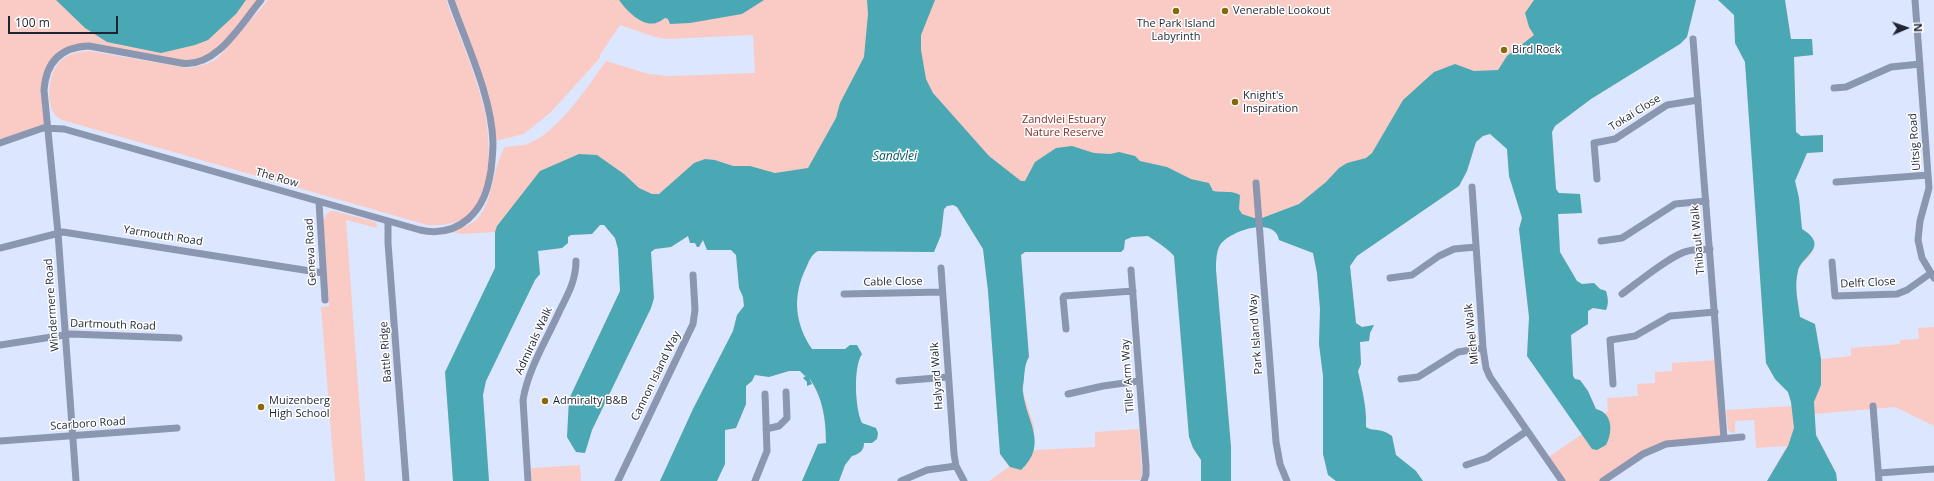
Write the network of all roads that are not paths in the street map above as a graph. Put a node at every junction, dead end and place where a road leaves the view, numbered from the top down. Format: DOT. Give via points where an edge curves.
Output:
graph roads {
  1 [pos="261,0"];
  2 [pos="451,0"];
  3 [pos="1915,0"];
  4 [pos="1693,39"];
  5 [pos="1920,64"];
  6 [pos="1834,88"];
  7 [pos="1698,100"];
  8 [pos="49,127"];
  9 [pos="0,143"];
  10 [pos="1928,175"];
  11 [pos="1597,179"];
  12 [pos="1836,182"];
  13 [pos="1256,183"];
  14 [pos="1472,186"];
  15 [pos="1706,201"];
  16 [pos="319,202"];
  17 [pos="388,222"];
  18 [pos="58,233"];
  19 [pos="1601,241"];
  20 [pos="0,248"];
  21 [pos="1476,248"];
  22 [pos="1710,249"];
  23 [pos="576,261"];
  24 [pos="1832,262"];
  25 [pos="941,268"];
  26 [pos="1131,270"];
  27 [pos="323,273"];
  28 [pos="693,275"];
  29 [pos="1932,276"];
  30 [pos="1390,278"];
  31 [pos="1133,291"];
  32 [pos="942,292"];
  33 [pos="844,294"];
  34 [pos="1622,294"];
  35 [pos="325,300"];
  36 [pos="1715,312"];
  37 [pos="1066,329"];
  38 [pos="65,334"];
  39 [pos="179,338"];
  40 [pos="0,346"];
  41 [pos="1483,348"];
  42 [pos="948,377"];
  43 [pos="1401,379"];
  44 [pos="899,381"];
  45 [pos="1139,381"];
  46 [pos="1613,384"];
  47 [pos="786,392"];
  48 [pos="765,394"];
  49 [pos="1068,394"];
  50 [pos="1873,406"];
  51 [pos="177,428"];
  52 [pos="766,428"];
  53 [pos="1527,431"];
  54 [pos="73,436"];
  55 [pos="1742,437"];
  56 [pos="1724,438"];
  57 [pos="0,441"];
  58 [pos="1466,465"];
  59 [pos="956,466"];
  60 [pos="1934,468"];
  61 [pos="1879,473"];
  62 [pos="1144,480"];
  63 [pos="76,481"];
  64 [pos="406,481"];
  65 [pos="528,481"];
  66 [pos="618,481"];
  67 [pos="755,481"];
  68 [pos="901,481"];
  69 [pos="964,481"];
  70 [pos="1287,481"];
  71 [pos="1562,481"];
  72 [pos="1603,481"];
  73 [pos="1879,481"];
  1 -- 8 [label="street, Windermere Road" via="215,54 198,63 190,65 106,48 78,46 60,54 52,62 45,78"];
  2 -- 17 [label="street, The Row" via="488,106 493,144 485,196 476,211 464,222 448,230 429,232"];
  3 -- 5 [label="street, Uitsig Road"];
  4 -- 7 [label="street, Thibault Walk"];
  5 -- 6 [label="street" via="1891,67 1846,87"];
  5 -- 10 [label="street, Uitsig Road"];
  7 -- 11 [label="street, Tokai Close" via="1668,105 1615,139 1594,143"];
  7 -- 15 [label="street, Thibault Walk"];
  8 -- 9 [label="street, The Row"];
  8 -- 16 [label="street, The Row" via="64,129"];
  8 -- 18 [label="street, Windermere Road"];
  10 -- 12 [label="street"];
  10 -- 29 [label="street, Uitsig Road" via="1928,195 1920,221 1918,240 1922,258"];
  13 -- 70 [label="street, Park Island Way" via="1276,442 1280,464"];
  14 -- 21 [label="street, Michel Walk"];
  15 -- 19 [label="street" via="1675,204 1622,238"];
  15 -- 22 [label="street, Thibault Walk"];
  16 -- 17 [label="street, The Row"];
  16 -- 27 [label="street, Geneva Road"];
  17 -- 64 [label="street, Battle Ridge"];
  18 -- 20 [label="street, Yarmouth Road"];
  18 -- 27 [label="street, Yarmouth Road"];
  18 -- 38 [label="street, Windermere Road"];
  21 -- 30 [label="street" via="1454,249 1408,277"];
  21 -- 41 [label="street, Michel Walk"];
  22 -- 34 [label="street" via="1689,250 1680,254"];
  22 -- 36 [label="street, Thibault Walk"];
  23 -- 65 [label="street, Admirals Walk" via="574,282 529,376 522,400"];
  24 -- 29 [label="street, Delft Close" via="1835,296 1897,294"];
  25 -- 32 [label="street, Halyard Walk"];
  26 -- 31 [label="street, Tiller Arm Way"];
  27 -- 35 [label="street, Geneva Road"];
  28 -- 66 [label="street, Cannon Island Way" via="696,310 693,324"];
  31 -- 37 [label="street" via="1066,295 1063,298"];
  31 -- 45 [label="street, Tiller Arm Way"];
  32 -- 33 [label="street, Cable Close"];
  32 -- 42 [label="street, Halyard Walk"];
  36 -- 46 [label="street" via="1670,316 1635,336 1610,340"];
  36 -- 56 [label="street, Thibault Walk"];
  38 -- 39 [label="street, Dartmouth Road"];
  38 -- 40 [label="street, Dartmouth Road"];
  38 -- 54 [label="street, Windermere Road"];
  41 -- 43 [label="street" via="1458,352 1418,377"];
  41 -- 53 [label="street, Michel Walk" via="1489,374"];
  42 -- 44 [label="street"];
  42 -- 59 [label="street, Halyard Walk"];
  45 -- 49 [label="street"];
  45 -- 62 [label="street, Tiller Arm Way" via="1146,466"];
  47 -- 52 [label="street" via="787,418 779,426"];
  48 -- 52 [label="street"];
  50 -- 61 [label="street"];
  51 -- 54 [label="street, Scarboro Road"];
  52 -- 67 [label="street" via="766,455"];
  53 -- 58 [label="street" via="1487,458"];
  53 -- 71 [label="street, Michel Walk"];
  54 -- 57 [label="street, Scarboro Road"];
  54 -- 63 [label="street, Windermere Road"];
  55 -- 56 [label="street"];
  56 -- 72 [label="street" via="1677,442 1655,448"];
  59 -- 68 [label="street" via="927,470"];
  59 -- 69 [label="street, Halyard Walk"];
  60 -- 61 [label="street"];
  61 -- 73 [label="street"];
}
